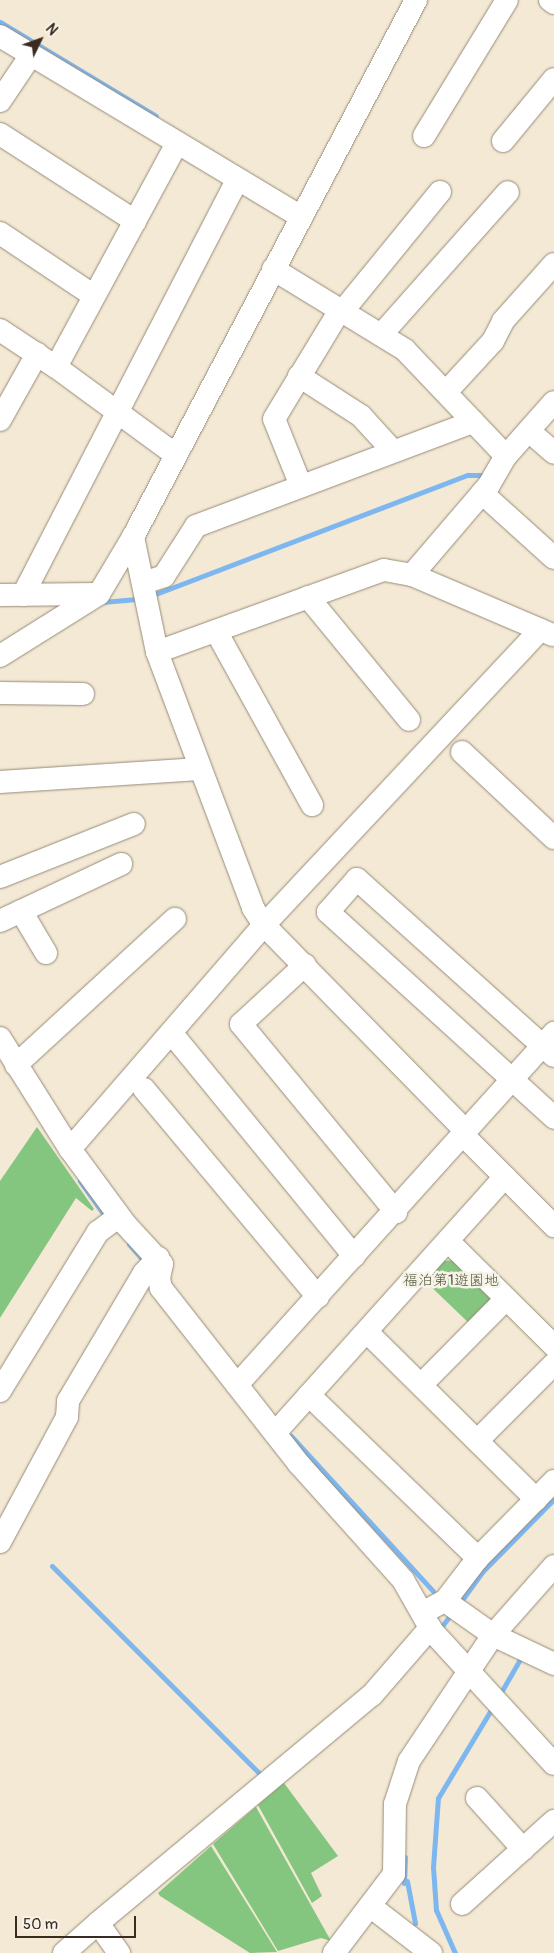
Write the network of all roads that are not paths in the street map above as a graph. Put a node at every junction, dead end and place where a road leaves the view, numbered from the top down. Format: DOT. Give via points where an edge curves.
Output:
graph roads {
  1 [pos="416,0"];
  2 [pos="507,0"];
  3 [pos="550,0"];
  4 [pos="554,3"];
  5 [pos="0,36"];
  6 [pos="31,55"];
  7 [pos="554,79"];
  8 [pos="0,101"];
  9 [pos="0,134"];
  10 [pos="424,136"];
  11 [pos="503,142"];
  12 [pos="177,143"];
  13 [pos="238,179"];
  14 [pos="440,192"];
  15 [pos="508,192"];
  16 [pos="300,216"];
  17 [pos="135,221"];
  18 [pos="0,233"];
  19 [pos="554,264"];
  20 [pos="274,269"];
  21 [pos="94,296"];
  22 [pos="344,308"];
  23 [pos="0,330"];
  24 [pos="385,331"];
  25 [pos="37,354"];
  26 [pos="56,366"];
  27 [pos="299,376"];
  28 [pos="450,387"];
  29 [pos="554,402"];
  30 [pos="116,410"];
  31 [pos="0,420"];
  32 [pos="473,422"];
  33 [pos="533,434"];
  34 [pos="393,452"];
  35 [pos="554,452"];
  36 [pos="176,454"];
  37 [pos="494,475"];
  38 [pos="301,486"];
  39 [pos="133,537"];
  40 [pos="554,558"];
  41 [pos="412,575"];
  42 [pos="145,592"];
  43 [pos="0,594"];
  44 [pos="99,594"];
  45 [pos="23,595"];
  46 [pos="308,597"];
  47 [pos="216,631"];
  48 [pos="547,633"];
  49 [pos="157,652"];
  50 [pos="0,656"];
  51 [pos="0,693"];
  52 [pos="82,694"];
  53 [pos="409,720"];
  54 [pos="462,752"];
  55 [pos="200,769"];
  56 [pos="0,782"];
  57 [pos="312,805"];
  58 [pos="134,824"];
  59 [pos="554,838"];
  60 [pos="121,864"];
  61 [pos="0,877"];
  62 [pos="21,911"];
  63 [pos="175,919"];
  64 [pos="0,921"];
  65 [pos="264,925"];
  66 [pos="46,953"];
  67 [pos="305,965"];
  68 [pos="0,1038"];
  69 [pos="178,1040"];
  70 [pos="550,1048"];
  71 [pos="16,1066"];
  72 [pos="518,1083"];
  73 [pos="144,1089"];
  74 [pos="554,1118"];
  75 [pos="467,1137"];
  76 [pos="70,1149"];
  77 [pos="505,1177"];
  78 [pos="396,1212"];
  79 [pos="112,1222"];
  80 [pos="554,1226"];
  81 [pos="448,1241"];
  82 [pos="354,1256"];
  83 [pos="158,1258"];
  84 [pos="318,1297"];
  85 [pos="506,1299"];
  86 [pos="367,1332"];
  87 [pos="554,1346"];
  88 [pos="554,1364"];
  89 [pos="242,1381"];
  90 [pos="421,1385"];
  91 [pos="0,1391"];
  92 [pos="309,1395"];
  93 [pos="280,1428"];
  94 [pos="478,1440"];
  95 [pos="554,1481"];
  96 [pos="536,1499"];
  97 [pos="0,1542"];
  98 [pos="478,1558"];
  99 [pos="554,1566"];
  100 [pos="451,1606"];
  101 [pos="431,1628"];
  102 [pos="496,1636"];
  103 [pos="554,1664"];
  104 [pos="468,1671"];
  105 [pos="554,1764"];
  106 [pos="477,1798"];
  107 [pos="554,1821"];
  108 [pos="523,1849"];
  109 [pos="462,1904"];
  110 [pos="370,1906"];
  111 [pos="98,1923"];
  112 [pos="64,1953"];
  113 [pos="119,1953"];
  114 [pos="334,1953"];
  115 [pos="431,1953"];
  1 -- 16 [label="street"];
  2 -- 10 [label="street"];
  3 -- 4 [label="street"];
  5 -- 6 [label="street"];
  6 -- 8 [label="street"];
  6 -- 12 [label="street"];
  7 -- 11 [label="street"];
  9 -- 17 [label="street"];
  12 -- 13 [label="street"];
  12 -- 17 [label="street"];
  13 -- 16 [label="street"];
  13 -- 30 [label="street"];
  14 -- 22 [label="street"];
  15 -- 24 [label="street"];
  16 -- 20 [label="street"];
  17 -- 21 [label="street"];
  18 -- 21 [label="street"];
  19 -- 28 [label="street"];
  20 -- 22 [label="street"];
  20 -- 36 [label="street"];
  21 -- 26 [label="street"];
  22 -- 24 [label="street"];
  22 -- 27 [label="street"];
  23 -- 25 [label="street"];
  24 -- 28 [label="street"];
  25 -- 26 [label="street"];
  25 -- 31 [label="street"];
  26 -- 30 [label="street"];
  27 -- 34 [label="street" via="361,416"];
  27 -- 38 [label="street" via="274,419"];
  28 -- 32 [label="street"];
  29 -- 33 [label="street"];
  30 -- 36 [label="street"];
  30 -- 45 [label="street"];
  32 -- 34 [label="street"];
  32 -- 37 [label="street"];
  33 -- 35 [label="street"];
  33 -- 37 [label="street"];
  34 -- 38 [label="street"];
  36 -- 39 [label="street"];
  37 -- 40 [label="street"];
  37 -- 41 [label="street"];
  38 -- 42 [label="street" via="196,526 164,576"];
  39 -- 42 [label="street"];
  39 -- 44 [label="street"];
  41 -- 46 [label="street" via="384,570"];
  41 -- 48 [label="street"];
  42 -- 49 [label="street"];
  43 -- 45 [label="street"];
  44 -- 45 [label="street"];
  44 -- 50 [label="street"];
  46 -- 47 [label="street"];
  46 -- 53 [label="street"];
  47 -- 49 [label="street"];
  47 -- 57 [label="street"];
  48 -- 65 [label="street"];
  49 -- 55 [label="street"];
  51 -- 52 [label="street"];
  54 -- 59 [label="street"];
  55 -- 56 [label="street"];
  55 -- 65 [label="street" via="253,908"];
  58 -- 61 [label="street"];
  60 -- 62 [label="street"];
  62 -- 64 [label="street"];
  62 -- 66 [label="street"];
  63 -- 71 [label="street"];
  65 -- 67 [label="street"];
  65 -- 76 [label="street"];
  67 -- 75 [label="street"];
  67 -- 78 [label="street" via="241,1024"];
  68 -- 71 [label="street"];
  69 -- 82 [label="street"];
  70 -- 72 [label="street"];
  70 -- 72 [label="street" via="357,879 328,912"];
  71 -- 76 [label="street"];
  72 -- 74 [label="street"];
  72 -- 75 [label="street"];
  73 -- 84 [label="street"];
  75 -- 77 [label="street"];
  75 -- 78 [label="street"];
  76 -- 79 [label="street"];
  77 -- 80 [label="street"];
  77 -- 81 [label="street"];
  78 -- 82 [label="street"];
  79 -- 83 [label="street"];
  79 -- 91 [label="street"];
  81 -- 85 [label="street"];
  81 -- 86 [label="street"];
  82 -- 84 [label="street"];
  83 -- 89 [label="street" via="162,1264 161,1288"];
  83 -- 97 [label="street" via="144,1273 68,1402 67,1417"];
  84 -- 89 [label="street"];
  85 -- 87 [label="street"];
  85 -- 90 [label="street"];
  86 -- 90 [label="street"];
  86 -- 92 [label="street"];
  88 -- 94 [label="street"];
  89 -- 93 [label="street"];
  90 -- 94 [label="street"];
  92 -- 93 [label="street"];
  92 -- 98 [label="street"];
  93 -- 101 [label="street" via="403,1580"];
  94 -- 96 [label="street"];
  95 -- 96 [label="street"];
  96 -- 98 [label="street"];
  98 -- 100 [label="street"];
  99 -- 102 [label="street" via="515,1606"];
  100 -- 101 [label="street"];
  100 -- 102 [label="street"];
  101 -- 104 [label="street"];
  101 -- 111 [label="street" via="372,1695"];
  102 -- 103 [label="street"];
  102 -- 104 [label="street"];
  104 -- 105 [label="street"];
  104 -- 110 [label="street" via="409,1761 395,1804 394,1874"];
  106 -- 108 [label="street"];
  107 -- 108 [label="street"];
  108 -- 109 [label="street"];
  110 -- 114 [label="street"];
  110 -- 115 [label="street"];
  111 -- 112 [label="street"];
  111 -- 113 [label="street"];
}
